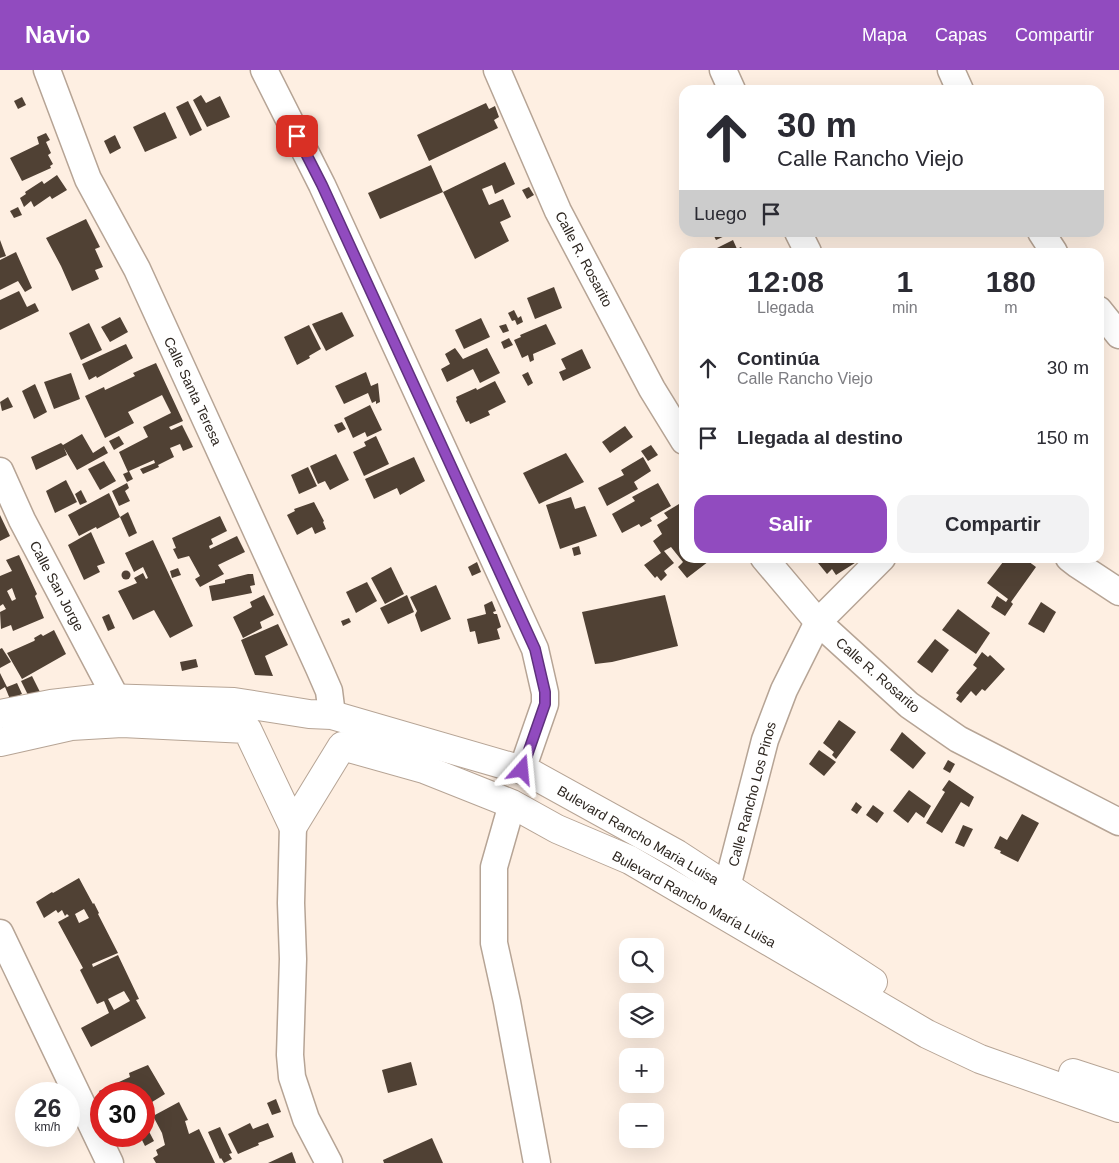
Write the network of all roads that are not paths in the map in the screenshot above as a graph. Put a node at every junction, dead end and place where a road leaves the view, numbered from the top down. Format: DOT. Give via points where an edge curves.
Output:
graph roads {
  1 [pos="47,70"];
  2 [pos="264,70"];
  3 [pos="497,70"];
  4 [pos="723,70"];
  5 [pos="951,70"];
  6 [pos="730,85"];
  7 [pos="958,85"];
  8 [pos="1044,237"];
  9 [pos="1051,248"];
  10 [pos="679,433"];
  11 [pos="0,472"];
  12 [pos="768,563"];
  13 [pos="877,563"];
  14 [pos="1075,563"];
  15 [pos="1119,592"];
  16 [pos="818,622"];
  17 [pos="116,698"];
  18 [pos="0,714"];
  19 [pos="332,715"];
  20 [pos="0,742"];
  21 [pos="522,770"];
  22 [pos="512,804"];
  23 [pos="1119,822"];
  24 [pos="293,826"];
  25 [pos="727,886"];
  26 [pos="0,933"];
  27 [pos="1119,1088"];
  28 [pos="1119,1108"];
  29 [pos="110,1163"];
  30 [pos="329,1163"];
  31 [pos="537,1163"];
  1 -- 19 [label="street, Calle Santa Teresa" via="88,180 137,269 319,668 329,691"];
  2 -- 21 [label="street" via="338,222 535,649 545,704"];
  3 -- 10 [label="street, Calle R. Rosarito" via="558,211 652,389"];
  4 -- 6 [label="street"];
  5 -- 7 [label="street"];
  8 -- 9 [label="street"];
  11 -- 17 [label="street, Calle San Jorge"];
  12 -- 16 [label="street, Calle R. Rosarito"];
  13 -- 16 [label="street, Calle Rancho Los Pinos"];
  14 -- 15 [label="street"];
  16 -- 23 [label="street, Calle R. Rosarito" via="908,705 958,739"];
  16 -- 25 [label="street, Calle Rancho Los Pinos" via="784,690 765,740"];
  17 -- 18 [label="street, Bulevard Rancho Maria Luisa" via="51,704"];
  17 -- 19 [label="street, Bulevard Rancho Maria Luisa" via="234,702"];
  19 -- 21 [label="street, Bulevard Rancho Maria Luisa"];
  20 -- 24 [label="street" via="71,726 122,723 247,729"];
  21 -- 25 [label="street, Bulevard Rancho Maria Luisa" via="677,854"];
  22 -- 24 [label="street, Bulevard Rancho María Luisa" via="424,769 342,746"];
  22 -- 28 [label="street, Bulevard Rancho María Luisa" via="557,829 630,860 927,1034 980,1060"];
  22 -- 31 [label="street" via="494,867 494,943"];
  24 -- 30 [label="street" via="292,1077 306,1119"];
  25 -- 27 [label="street, Bulevard Rancho Maria Luisa" via="872,981 959,1030 1033,1061"];
  26 -- 29 [label="street"];
}
